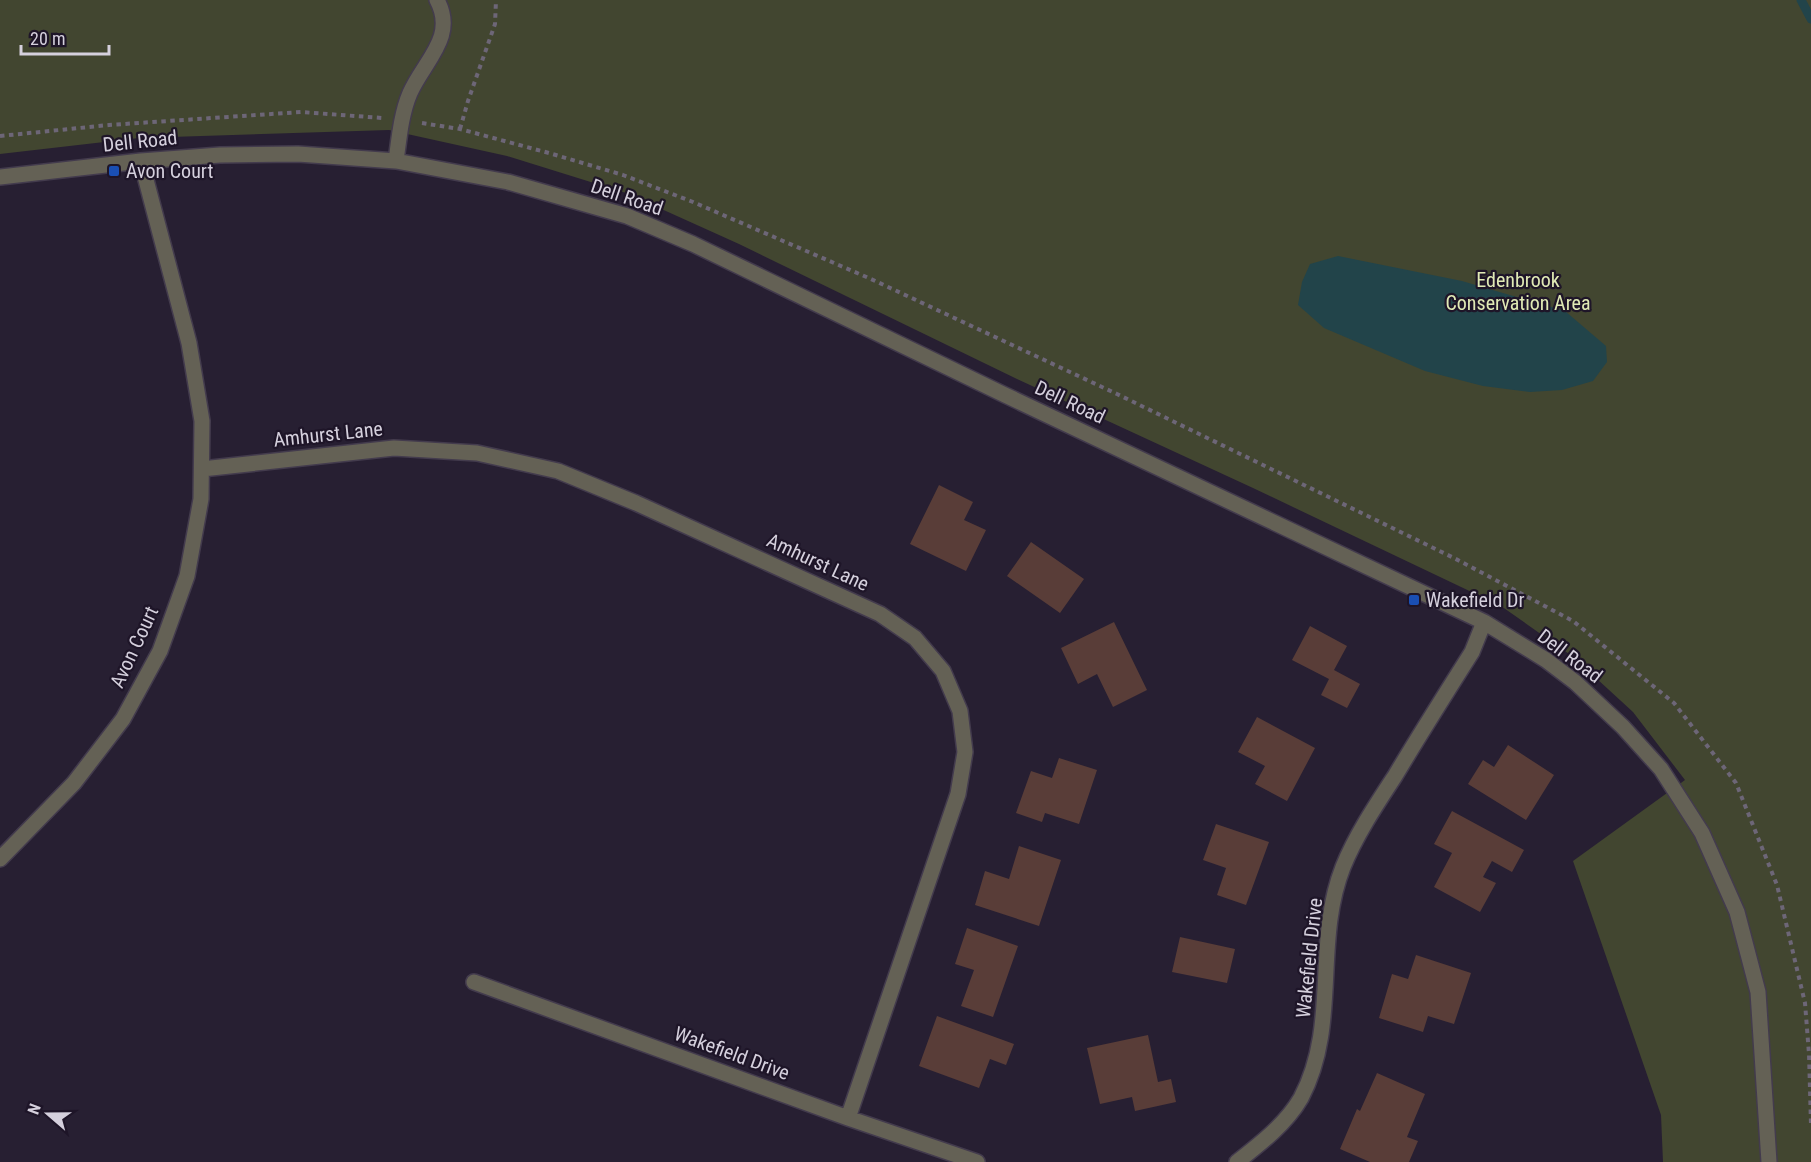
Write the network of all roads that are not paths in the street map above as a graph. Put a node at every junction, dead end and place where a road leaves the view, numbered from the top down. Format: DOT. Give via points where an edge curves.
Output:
graph roads {
  1 [pos="437,0"];
  2 [pos="141,161"];
  3 [pos="396,161"];
  4 [pos="0,177"];
  5 [pos="202,469"];
  6 [pos="1484,622"];
  7 [pos="0,860"];
  8 [pos="474,981"];
  9 [pos="848,1118"];
  10 [pos="977,1162"];
  11 [pos="1237,1162"];
  12 [pos="1769,1162"];
  1 -- 3 [label="street" via="445,24 438,45 410,95"];
  2 -- 3 [label="street, Dell Road" via="298,154"];
  2 -- 4 [label="street, Dell Road"];
  2 -- 5 [label="street, Avon Court" via="189,343 202,421"];
  3 -- 6 [label="street, Dell Road" via="508,182 627,216 682,239"];
  5 -- 7 [label="street, Avon Court" via="201,499 187,576 160,651 123,719 81,774"];
  5 -- 9 [label="street, Amhurst Lane" via="394,448 477,453 558,471 880,614 915,638 943,670 960,711 965,752 958,794"];
  6 -- 11 [label="street, Wakefield Drive" via="1472,652 1366,822 1343,867 1330,913 1325,1015 1317,1058 1300,1099 1272,1134"];
  6 -- 12 [label="street, Dell Road" via="1546,660 1623,727 1661,769 1702,833 1737,912 1758,993"];
  8 -- 9 [label="street, Wakefield Drive"];
  9 -- 10 [label="street, Wakefield Drive"];
}
